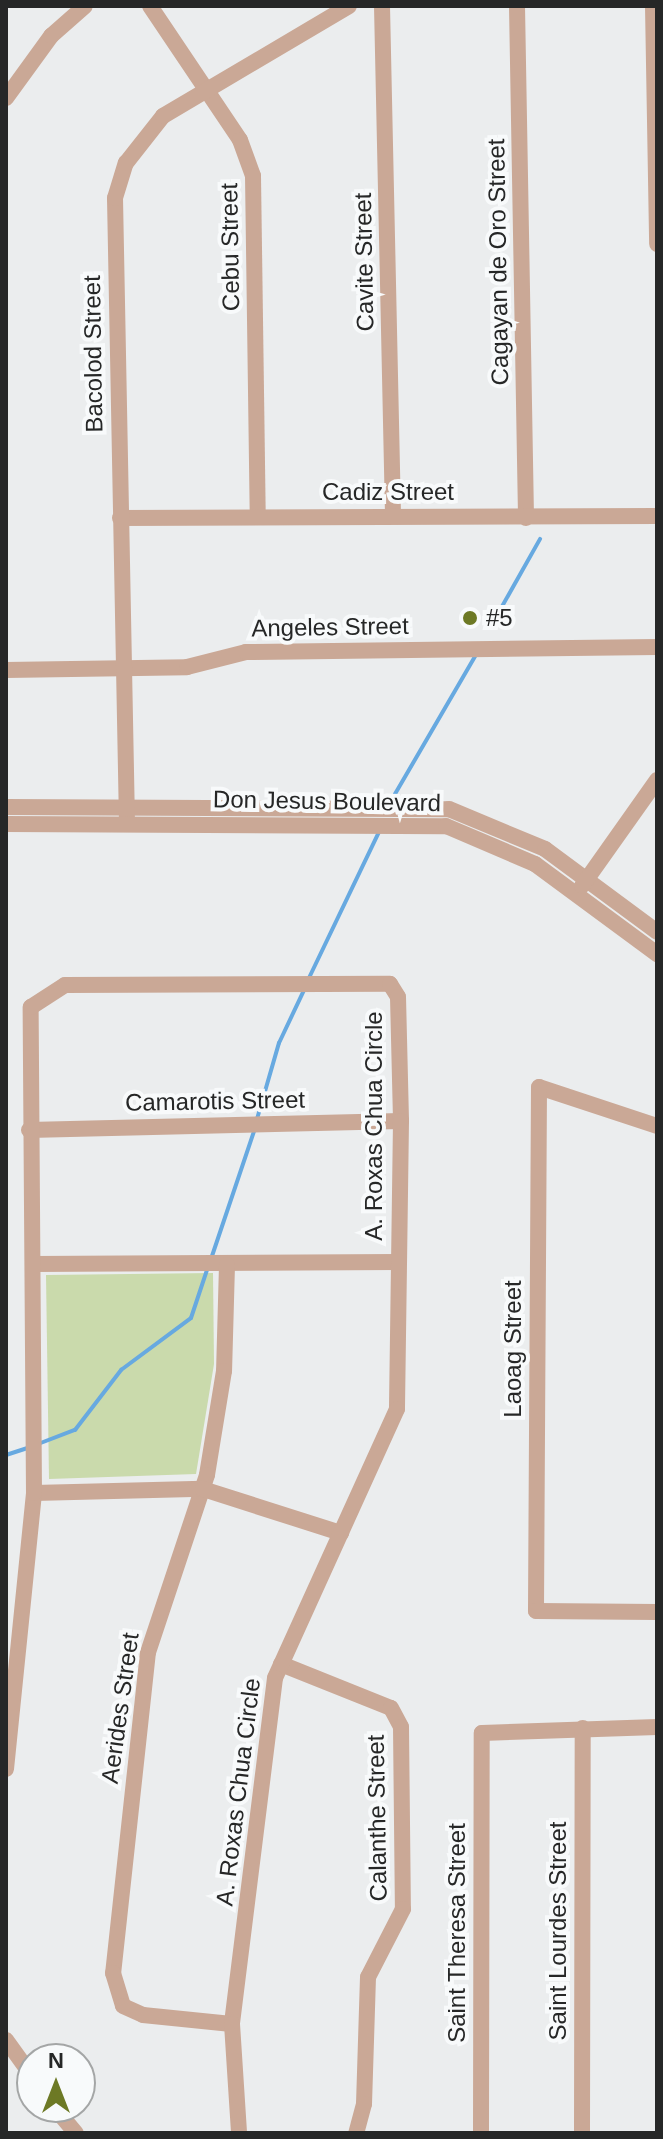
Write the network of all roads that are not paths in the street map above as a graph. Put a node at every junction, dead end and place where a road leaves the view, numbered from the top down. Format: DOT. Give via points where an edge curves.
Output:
graph roads {
  1 [pos="85,6"];
  2 [pos="150,6"];
  3 [pos="349,6"];
  4 [pos="382,6"];
  5 [pos="517,6"];
  6 [pos="653,6"];
  7 [pos="656,87"];
  8 [pos="203,88"];
  9 [pos="6,98"];
  10 [pos="657,244"];
  11 [pos="258,516"];
  12 [pos="393,516"];
  13 [pos="657,516"];
  14 [pos="120,518"];
  15 [pos="526,518"];
  16 [pos="657,647"];
  17 [pos="123,668"];
  18 [pos="6,670"];
  19 [pos="657,780"];
  20 [pos="6,807"];
  21 [pos="127,814"];
  22 [pos="6,824"];
  23 [pos="581,887"];
  24 [pos="657,932"];
  25 [pos="657,954"];
  26 [pos="401,1121"];
  27 [pos="657,1126"];
  28 [pos="29,1130"];
  29 [pos="398,1262"];
  30 [pos="33,1264"];
  31 [pos="216,1264"];
  32 [pos="203,1489"];
  33 [pos="34,1493"];
  34 [pos="341,1533"];
  35 [pos="657,1612"];
  36 [pos="281,1664"];
  37 [pos="657,1727"];
  38 [pos="583,1728"];
  39 [pos="6,1769"];
  40 [pos="232,2024"];
  41 [pos="239,2133"];
  42 [pos="356,2133"];
  43 [pos="481,2133"];
  44 [pos="582,2133"];
  1 -- 9 [label="street" via="29,61"];
  2 -- 8 [label="street, Cebu Street"];
  3 -- 8 [label="street, Bacolod Street"];
  4 -- 12 [label="street, Cavite Street"];
  5 -- 15 [label="street, Cagayan de Oro Street"];
  6 -- 7 [label="street"];
  7 -- 10 [label="street"];
  8 -- 11 [label="street, Cebu Street" via="240,140 253,176"];
  8 -- 14 [label="street, Bacolod Street" via="143,136 115,198"];
  11 -- 12 [label="street, Cadiz Street"];
  11 -- 14 [label="street, Cadiz Street"];
  12 -- 15 [label="street, Cadiz Street"];
  13 -- 15 [label="street, Cadiz Street"];
  14 -- 17 [label="street, Bacolod Street"];
  16 -- 17 [label="street, Angeles Street" via="246,652 200,666"];
  17 -- 18 [label="street, Angeles Street"];
  17 -- 21 [label="street, Bacolod Street"];
  19 -- 23 [label="street"];
  20 -- 21 [label="street, Don Jesus Boulevard"];
  21 -- 22 [label="street, Don Jesus Boulevard"];
  21 -- 23 [label="street, Don Jesus Boulevard" via="446,826 509,850"];
  23 -- 24 [label="street, Don Jesus Boulevard"];
  23 -- 25 [label="street, Don Jesus Boulevard"];
  26 -- 28 [label="street, Camarotis Street"];
  26 -- 28 [label="street, A. Roxas Chua Circle" via="398,997 379,982 291,983 50,989 25,1023"];
  26 -- 29 [label="street, A. Roxas Chua Circle"];
  27 -- 35 [label="street, Laoag Street" via="539,1087 536,1611"];
  28 -- 30 [label="street, A. Roxas Chua Circle"];
  29 -- 31 [label="street"];
  29 -- 34 [label="street, A. Roxas Chua Circle" via="397,1409"];
  30 -- 31 [label="street"];
  30 -- 33 [label="street, A. Roxas Chua Circle"];
  31 -- 32 [label="street, Aerides Street" via="224,1371"];
  32 -- 33 [label="street"];
  32 -- 34 [label="street"];
  32 -- 40 [label="street, Aerides Street" via="148,1652 113,1973 123,2006 143,2015"];
  33 -- 39 [label="street, A. Roxas Chua Circle"];
  34 -- 36 [label="street, A. Roxas Chua Circle"];
  36 -- 40 [label="street, A. Roxas Chua Circle"];
  36 -- 42 [label="street, Calanthe Street" via="391,1708 401,1727 403,1909 368,1977 364,2104"];
  37 -- 38 [label="street"];
  38 -- 43 [label="street, Saint Theresa Street" via="482,1733"];
  38 -- 44 [label="street, Saint Lourdes Street"];
  40 -- 41 [label="street, A. Roxas Chua Circle"];
}
